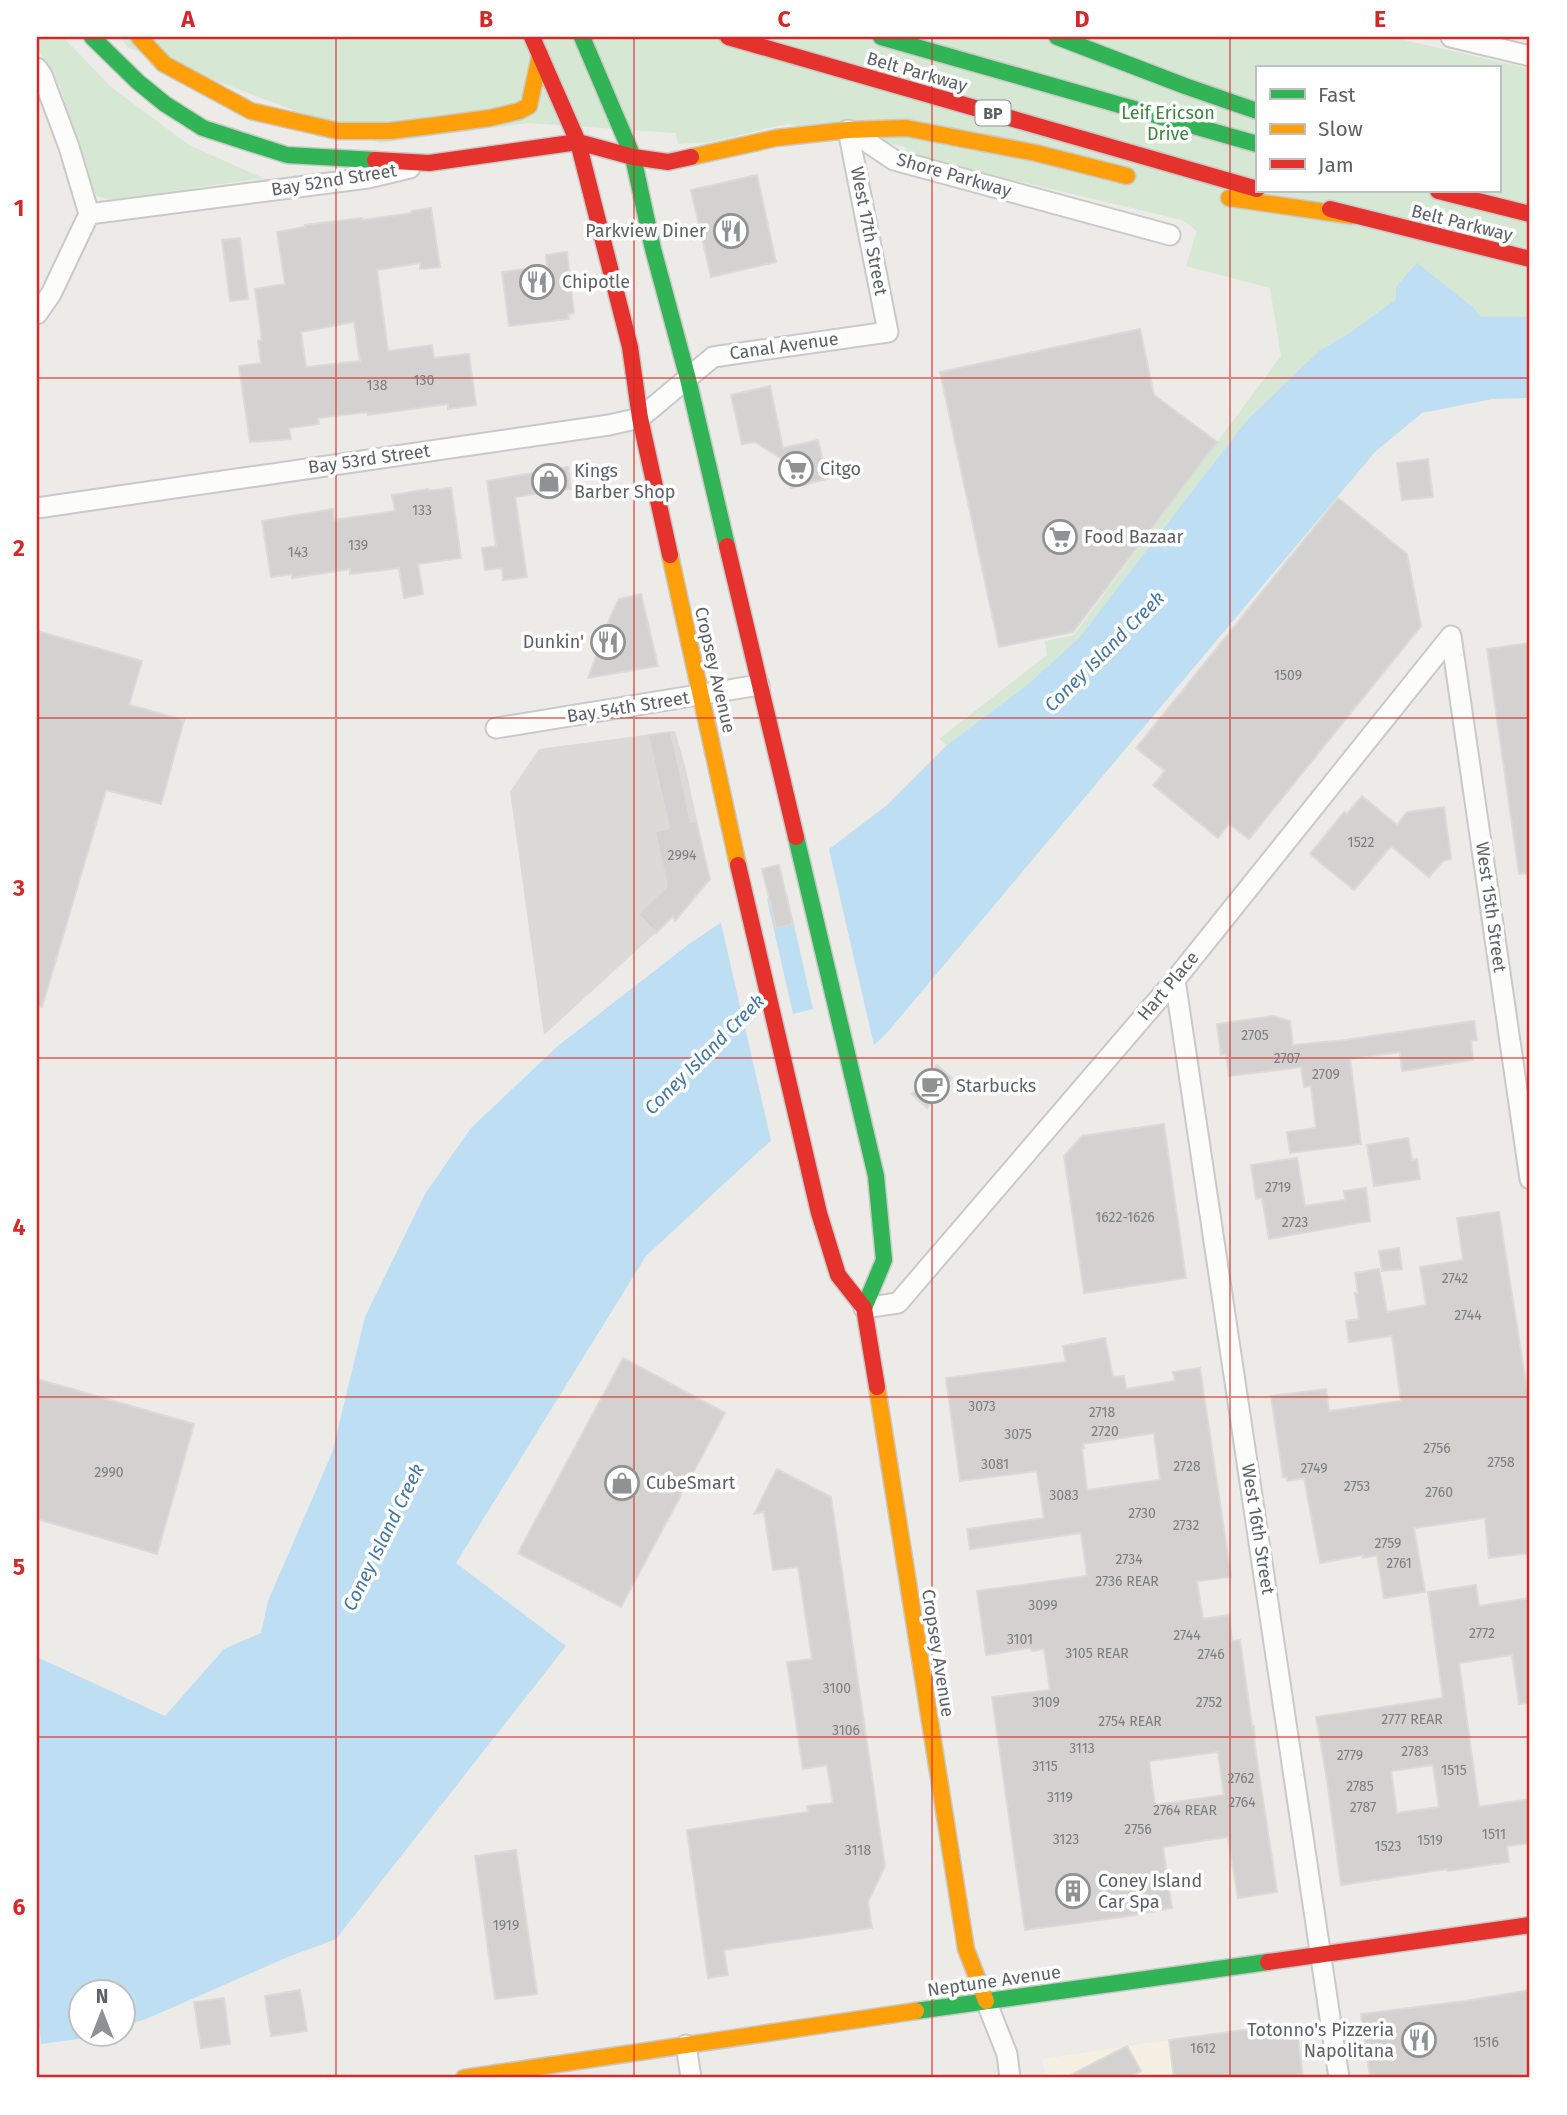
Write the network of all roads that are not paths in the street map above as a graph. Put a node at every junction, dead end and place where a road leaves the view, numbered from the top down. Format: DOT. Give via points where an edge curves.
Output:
graph roads {
  1 [pos="92,37"];
  2 [pos="139,37"];
  3 [pos="532,37"];
  4 [pos="728,37"];
  5 [pos="881,37"];
  6 [pos="1057,37"];
  7 [pos="1451,37"];
  8 [pos="583,41"];
  9 [pos="540,55"];
  10 [pos="1530,56"];
  11 [pos="37,68"];
  12 [pos="1256,111"];
  13 [pos="848,130"];
  14 [pos="578,142"];
  15 [pos="1256,144"];
  16 [pos="633,157"];
  17 [pos="429,163"];
  18 [pos="1138,178"];
  19 [pos="1256,189"];
  20 [pos="1268,192"];
  21 [pos="1441,192"];
  22 [pos="1471,192"];
  23 [pos="1215,196"];
  24 [pos="1524,212"];
  25 [pos="89,214"];
  26 [pos="1353,216"];
  27 [pos="1170,235"];
  28 [pos="1530,259"];
  29 [pos="37,314"];
  30 [pos="888,332"];
  31 [pos="688,379"];
  32 [pos="640,418"];
  33 [pos="37,508"];
  34 [pos="1451,636"];
  35 [pos="759,685"];
  36 [pos="702,695"];
  37 [pos="496,728"];
  38 [pos="1175,980"];
  39 [pos="1530,1179"];
  40 [pos="864,1308"];
  41 [pos="1530,1925"];
  42 [pos="1322,1954"];
  43 [pos="986,2001"];
  44 [pos="686,2045"];
  45 [pos="464,2078"];
  46 [pos="691,2078"];
  47 [pos="1010,2078"];
  48 [pos="1339,2078"];
  1 -- 17 [label="main road" via="165,104 203,128 287,155"];
  2 -- 9 [label="main road" via="164,64 251,111 338,131 402,130 519,111 529,106"];
  3 -- 9 [label="main road, Cropsey Avenue"];
  4 -- 19 [label="main road, Belt Parkway / BP"];
  5 -- 15 [label="main road, Belt Parkway / BP"];
  6 -- 12 [label="main road"];
  7 -- 10 [label="street"];
  8 -- 16 [label="main road"];
  9 -- 14 [label="main road, Cropsey Avenue"];
  11 -- 25 [label="street" via="69,147"];
  13 -- 16 [label="main road" via="776,138 668,162"];
  13 -- 18 [label="main road" via="906,128"];
  13 -- 27 [label="street, Shore Parkway" via="894,160"];
  13 -- 30 [label="street, West 17th Street"];
  14 -- 16 [label="main road"];
  14 -- 17 [label="main road, Bay 52nd Street"];
  14 -- 32 [label="main road, Cropsey Avenue" via="630,347"];
  16 -- 31 [label="main road"];
  17 -- 25 [label="street, Bay 52nd Street" via="369,178"];
  20 -- 26 [label="main road, Belt Parkway"];
  21 -- 24 [label="main road, Belt Parkway"];
  22 -- 24 [label="main road"];
  23 -- 26 [label="main road"];
  25 -- 29 [label="street"];
  26 -- 28 [label="main road, Belt Parkway"];
  30 -- 31 [label="street, Canal Avenue" via="713,357"];
  31 -- 32 [label="street, Bay 53rd Street"];
  31 -- 35 [label="main road"];
  32 -- 33 [label="street, Bay 53rd Street"];
  32 -- 36 [label="main road, Cropsey Avenue"];
  34 -- 38 [label="street, Hart Place"];
  34 -- 39 [label="street, West 15th Street"];
  35 -- 36 [label="street, Bay 54th Street"];
  35 -- 40 [label="main road" via="876,1176 884,1260"];
  36 -- 37 [label="street, Bay 54th Street"];
  36 -- 40 [label="main road, Cropsey Avenue" via="821,1223 838,1275"];
  38 -- 40 [label="street, Hart Place" via="898,1303"];
  38 -- 42 [label="street, West 16th Street"];
  40 -- 43 [label="main road, Cropsey Avenue" via="966,1949"];
  41 -- 42 [label="main road, Neptune Avenue"];
  42 -- 43 [label="main road, Neptune Avenue"];
  42 -- 48 [label="street, West 16th Street"];
  43 -- 44 [label="main road, Neptune Avenue"];
  43 -- 47 [label="street" via="1007,2054"];
  44 -- 45 [label="main road, Neptune Avenue"];
  44 -- 46 [label="street"];
}
